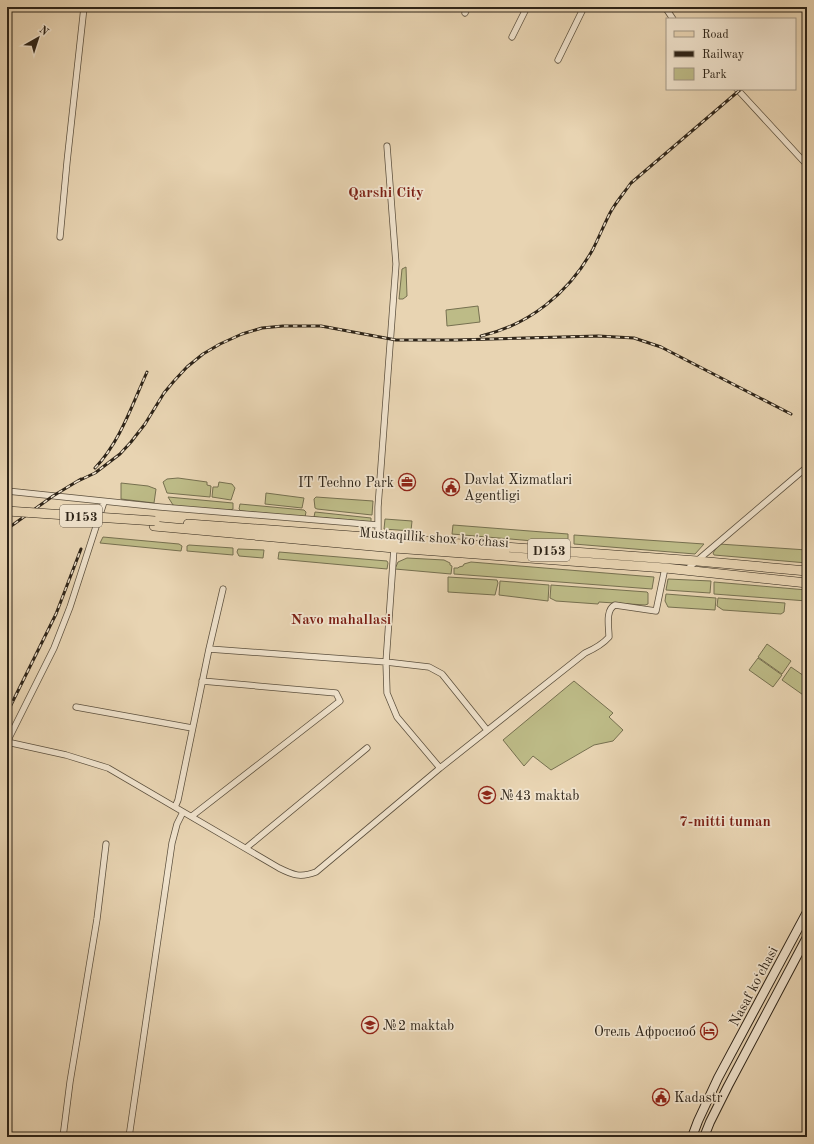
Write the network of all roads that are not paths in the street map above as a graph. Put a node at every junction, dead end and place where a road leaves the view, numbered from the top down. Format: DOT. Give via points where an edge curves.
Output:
graph roads {
  1 [pos="84,7"];
  2 [pos="468,7"];
  3 [pos="527,7"];
  4 [pos="584,7"];
  5 [pos="664,7"];
  6 [pos="465,13"];
  7 [pos="672,18"];
  8 [pos="512,37"];
  9 [pos="558,60"];
  10 [pos="738,90"];
  11 [pos="387,146"];
  12 [pos="807,164"];
  13 [pos="60,237"];
  14 [pos="807,467"];
  15 [pos="7,491"];
  16 [pos="104,502"];
  17 [pos="7,511"];
  18 [pos="7,516"];
  19 [pos="155,524"];
  20 [pos="378,525"];
  21 [pos="302,536"];
  22 [pos="378,537"];
  23 [pos="394,548"];
  24 [pos="667,558"];
  25 [pos="697,561"];
  26 [pos="665,568"];
  27 [pos="685,571"];
  28 [pos="807,571"];
  29 [pos="807,583"];
  30 [pos="223,589"];
  31 [pos="208,650"];
  32 [pos="386,662"];
  33 [pos="202,681"];
  34 [pos="76,707"];
  35 [pos="192,728"];
  36 [pos="487,730"];
  37 [pos="367,748"];
  38 [pos="440,768"];
  39 [pos="175,807"];
  40 [pos="183,812"];
  41 [pos="192,816"];
  42 [pos="106,844"];
  43 [pos="246,848"];
  44 [pos="807,912"];
  45 [pos="807,937"];
  46 [pos="63,1137"];
  47 [pos="129,1137"];
  48 [pos="692,1137"];
  49 [pos="704,1137"];
  1 -- 13 [label="street"];
  2 -- 6 [label="street"];
  3 -- 8 [label="street"];
  4 -- 9 [label="street"];
  5 -- 7 [label="street"];
  10 -- 12 [label="street"];
  11 -- 20 [label="street" via="396,264"];
  14 -- 25 [label="street"];
  15 -- 16 [label="street"];
  16 -- 20 [label="street"];
  16 -- 39 [label="street" via="54,648 7,742 66,755 108,768"];
  17 -- 19 [label="main road, D153, bridge"];
  18 -- 19 [label="main road, D153"];
  19 -- 21 [label="main road, Mustaqillik shox ko'chasi / D153"];
  20 -- 22 [label="street"];
  21 -- 22 [label="main road, Mustaqillik shox ko'chasi / D153"];
  21 -- 23 [label="main road, Mustaqillik shox ko'chasi / D153"];
  22 -- 24 [label="main road, Mustaqillik shox ko'chasi / D153"];
  23 -- 26 [label="main road, Mustaqillik shox ko'chasi / D153"];
  23 -- 32 [label="street"];
  24 -- 25 [label="main road, Mustaqillik shox ko'chasi / D153"];
  24 -- 26 [label="main road"];
  25 -- 27 [label="street"];
  25 -- 28 [label="main road, Mustaqillik shox ko'chasi / D153"];
  26 -- 27 [label="main road, Mustaqillik shox ko'chasi / D153"];
  26 -- 36 [label="street" via="656,611 615,605 611,607 608,637 604,642 585,653"];
  27 -- 29 [label="main road, Mustaqillik shox ko'chasi / D153"];
  30 -- 31 [label="street"];
  31 -- 32 [label="street"];
  31 -- 33 [label="street"];
  32 -- 36 [label="street" via="429,667 442,674"];
  32 -- 38 [label="street" via="387,693 392,706"];
  33 -- 35 [label="street"];
  33 -- 41 [label="street" via="336,693 340,701"];
  34 -- 35 [label="street"];
  35 -- 39 [label="street"];
  36 -- 38 [label="street"];
  37 -- 43 [label="street"];
  38 -- 43 [label="street" via="316,872 294,875"];
  39 -- 40 [label="street"];
  40 -- 41 [label="street"];
  40 -- 47 [label="street" via="172,842"];
  41 -- 43 [label="street"];
  42 -- 46 [label="street"];
  44 -- 48 [label="main road, Nasaf ko‘chasi" via="718,1078"];
  45 -- 49 [label="main road, Nasaf ko‘chasi" via="728,1086"];
}
